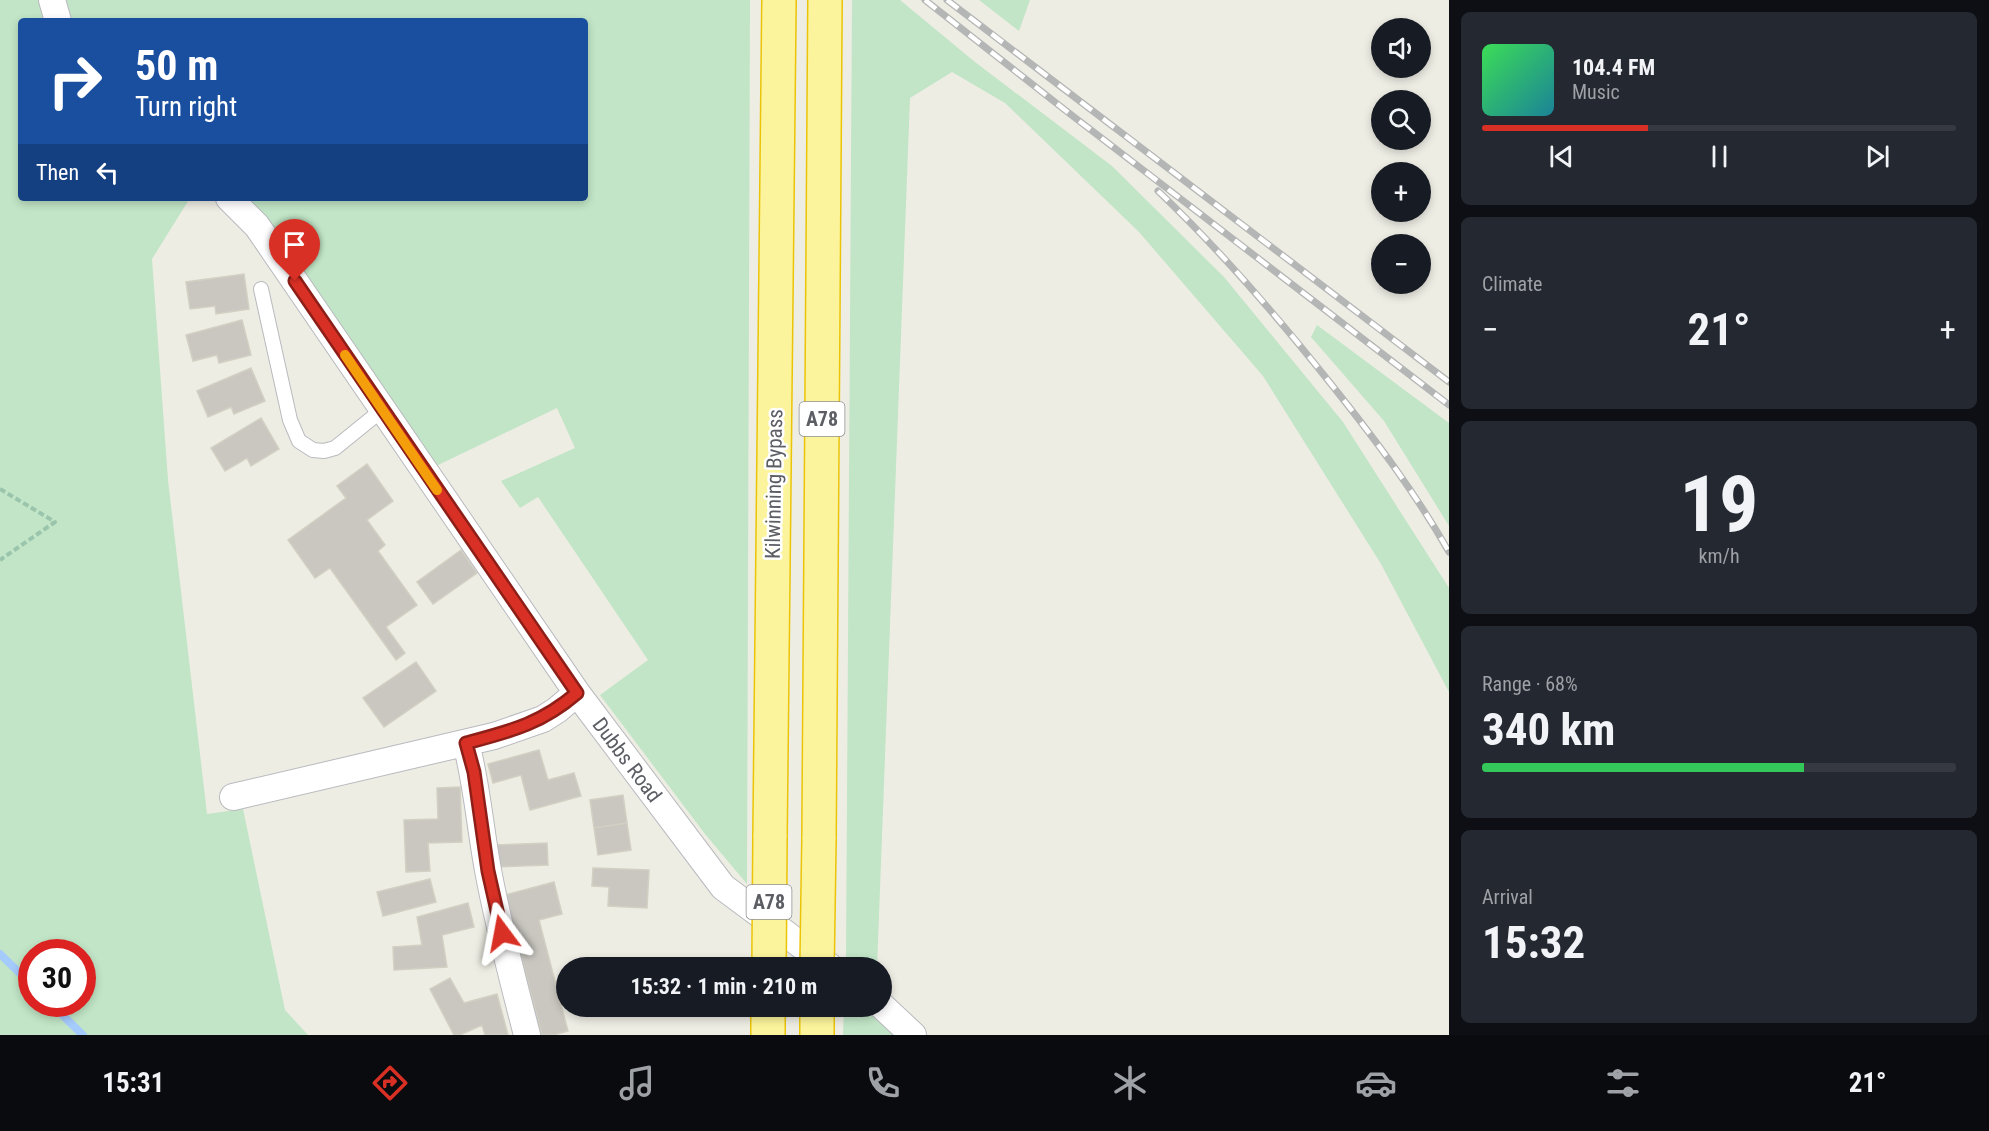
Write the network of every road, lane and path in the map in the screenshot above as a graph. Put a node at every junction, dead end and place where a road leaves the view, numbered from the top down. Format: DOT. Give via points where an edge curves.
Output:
graph roads {
  1 [pos="52,0"];
  2 [pos="779,0"];
  3 [pos="825,0"];
  4 [pos="57,18"];
  5 [pos="232,201"];
  6 [pos="261,289"];
  7 [pos="382,410"];
  8 [pos="0,489"];
  9 [pos="0,560"];
  10 [pos="577,693"];
  11 [pos="466,743"];
  12 [pos="233,797"];
  13 [pos="769,957"];
  14 [pos="817,957"];
  15 [pos="817,957"];
  16 [pos="892,1015"];
  17 [pos="768,1017"];
  18 [pos="817,1017"];
  19 [pos="526,1035"];
  20 [pos="768,1035"];
  21 [pos="817,1035"];
  22 [pos="913,1035"];
  1 -- 4 [label="street"];
  2 -- 13 [label="highway, Kilwinning Bypass / A78, bridge"];
  3 -- 14 [label="highway, A78, bridge"];
  5 -- 7 [label="street, Dubbs Road" via="257,226"];
  6 -- 7 [label="lane" via="290,420 299,441 313,450 334,448"];
  7 -- 10 [label="street, Dubbs Road"];
  8 -- 9 [label="path" via="55,522"];
  10 -- 11 [label="street" via="543,718"];
  10 -- 15 [label="street, Dubbs Road" via="723,887"];
  11 -- 12 [label="street"];
  11 -- 19 [label="street" via="497,913"];
  16 -- 22 [label="street"];
  17 -- 20 [label="highway"];
  18 -- 21 [label="highway"];
}
